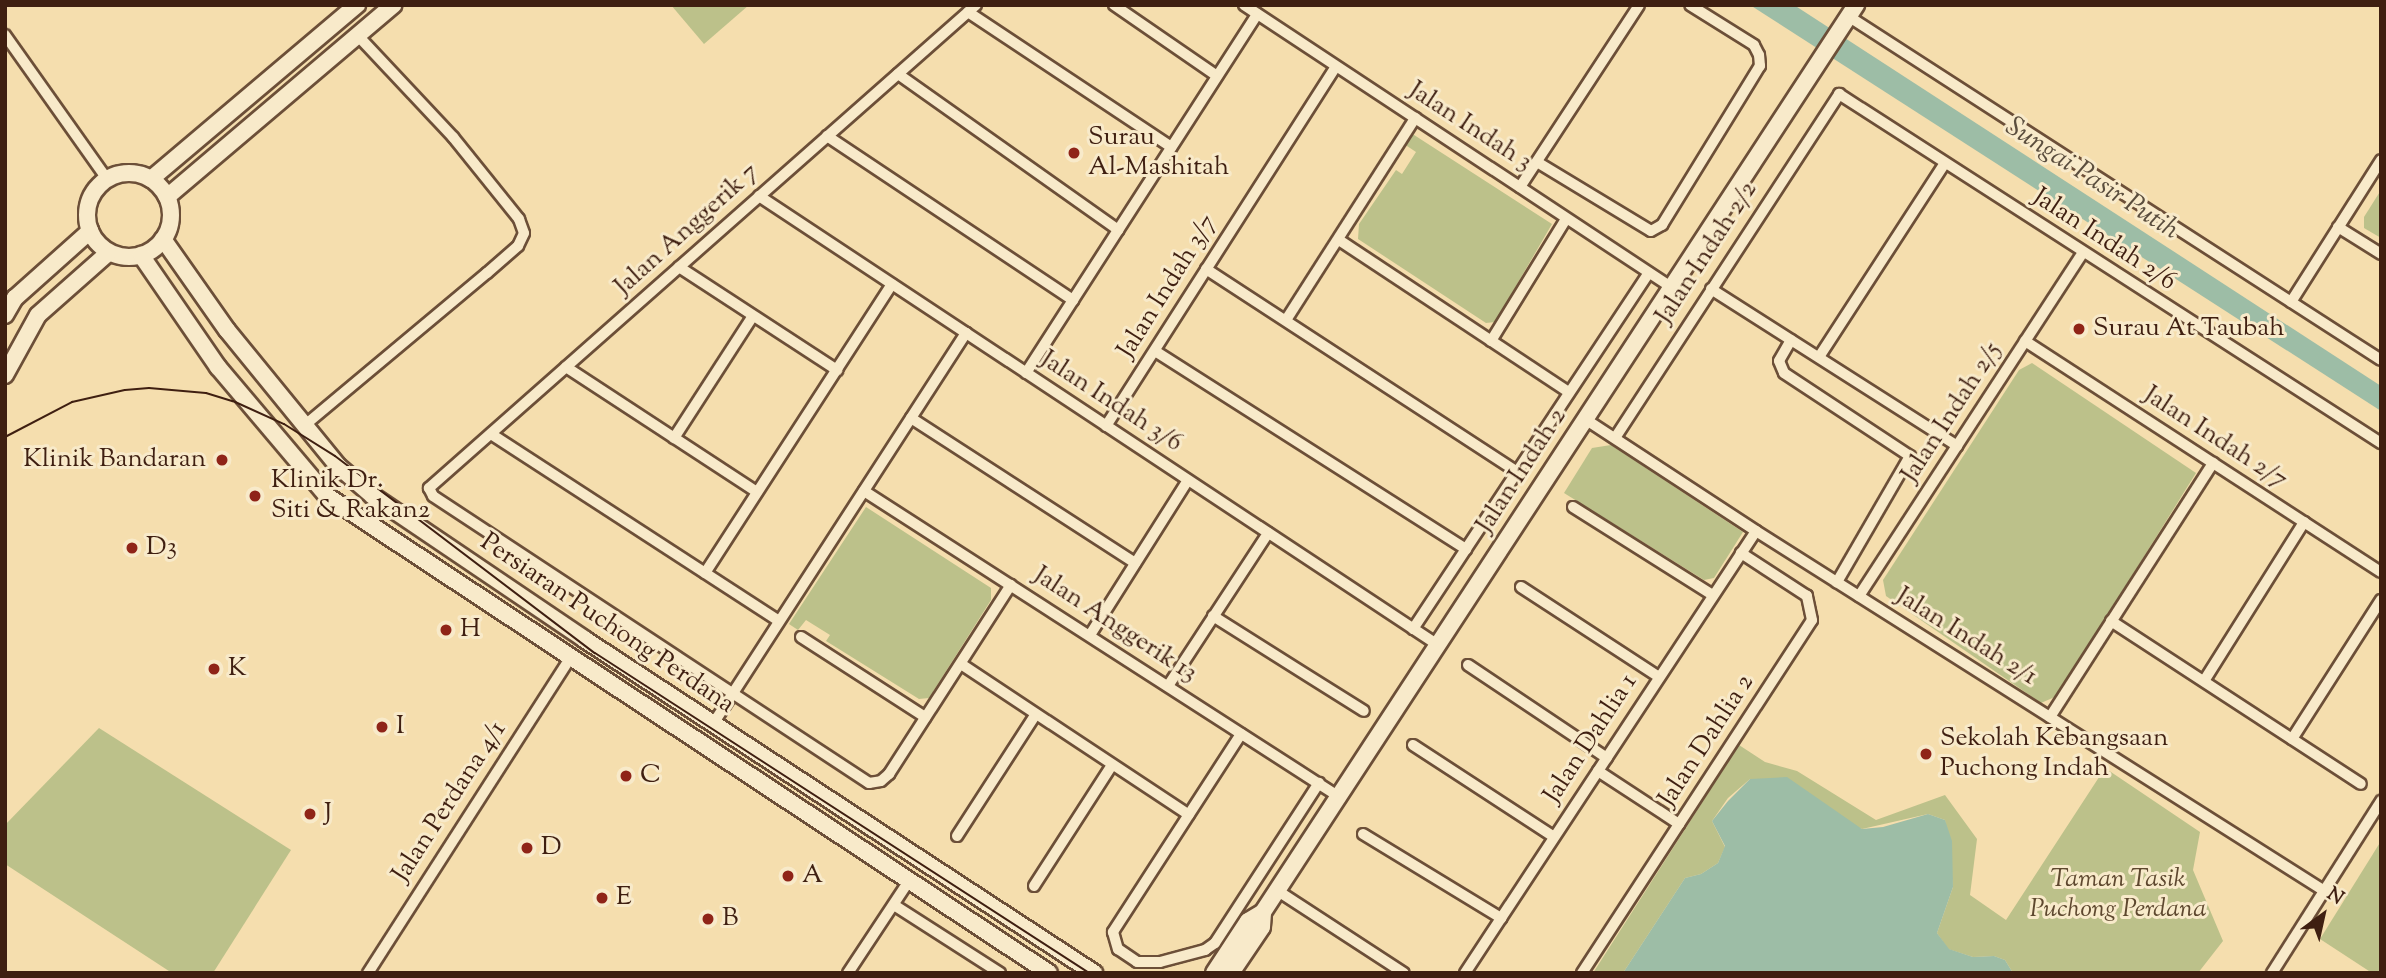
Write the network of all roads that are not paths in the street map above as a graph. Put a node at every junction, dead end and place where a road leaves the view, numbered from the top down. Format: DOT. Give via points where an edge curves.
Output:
graph roads {
  1 [pos="356,5"];
  2 [pos="393,5"];
  3 [pos="1114,5"];
  4 [pos="1244,5"];
  5 [pos="1639,5"];
  6 [pos="1690,5"];
  7 [pos="972,9"];
  8 [pos="1257,14"];
  9 [pos="1848,17"];
  10 [pos="5,35"];
  11 [pos="358,36"];
  12 [pos="1336,67"];
  13 [pos="898,74"];
  14 [pos="1217,76"];
  15 [pos="1839,94"];
  16 [pos="1415,118"];
  17 [pos="827,136"];
  18 [pos="1171,147"];
  19 [pos="2381,160"];
  20 [pos="1536,162"];
  21 [pos="1945,163"];
  22 [pos="107,179"];
  23 [pos="151,179"];
  24 [pos="1520,187"];
  25 [pos="759,196"];
  26 [pos="167,197"];
  27 [pos="1566,219"];
  28 [pos="2338,227"];
  29 [pos="90,230"];
  30 [pos="1118,230"];
  31 [pos="163,239"];
  32 [pos="1339,240"];
  33 [pos="108,253"];
  34 [pos="2082,254"];
  35 [pos="2381,254"];
  36 [pos="141,255"];
  37 [pos="679,267"];
  38 [pos="1206,269"];
  39 [pos="1649,273"];
  40 [pos="892,284"];
  41 [pos="1671,287"];
  42 [pos="1711,289"];
  43 [pos="1073,300"];
  44 [pos="2291,302"];
  45 [pos="5,315"];
  46 [pos="753,316"];
  47 [pos="1286,320"];
  48 [pos="966,333"];
  49 [pos="1791,340"];
  50 [pos="1491,341"];
  51 [pos="2025,341"];
  52 [pos="1155,351"];
  53 [pos="1819,358"];
  54 [pos="2381,360"];
  55 [pos="566,367"];
  56 [pos="837,370"];
  57 [pos="1026,373"];
  58 [pos="5,375"];
  59 [pos="1569,392"];
  60 [pos="911,418"];
  61 [pos="1585,419"];
  62 [pos="305,425"];
  63 [pos="1106,426"];
  64 [pos="491,434"];
  65 [pos="674,438"];
  66 [pos="1615,438"];
  67 [pos="2381,443"];
  68 [pos="1957,446"];
  69 [pos="2213,463"];
  70 [pos="1517,472"];
  71 [pos="1188,480"];
  72 [pos="864,491"];
  73 [pos="757,492"];
  74 [pos="1573,507"];
  75 [pos="2304,522"];
  76 [pos="1756,531"];
  77 [pos="1268,533"];
  78 [pos="1466,549"];
  79 [pos="1741,552"];
  80 [pos="1135,563"];
  81 [pos="2381,572"];
  82 [pos="705,573"];
  83 [pos="1837,582"];
  84 [pos="1011,585"];
  85 [pos="1521,587"];
  86 [pos="1713,596"];
  87 [pos="1859,596"];
  88 [pos="2381,600"];
  89 [pos="1213,616"];
  90 [pos="779,621"];
  91 [pos="2111,621"];
  92 [pos="1413,629"];
  93 [pos="1090,635"];
  94 [pos="801,637"];
  95 [pos="1438,645"];
  96 [pos="570,657"];
  97 [pos="961,664"];
  98 [pos="1468,665"];
  99 [pos="1660,677"];
  100 [pos="2204,681"];
  101 [pos="1168,686"];
  102 [pos="731,695"];
  103 [pos="1364,711"];
  104 [pos="1036,714"];
  105 [pos="925,717"];
  106 [pos="2050,717"];
  107 [pos="713,724"];
  108 [pos="1241,734"];
  109 [pos="2292,739"];
  110 [pos="1413,745"];
  111 [pos="1607,758"];
  112 [pos="1112,765"];
  113 [pos="1598,771"];
  114 [pos="1320,783"];
  115 [pos="2361,784"];
  116 [pos="1341,798"];
  117 [pos="2381,801"];
  118 [pos="1189,815"];
  119 [pos="1679,824"];
  120 [pos="1363,834"];
  121 [pos="957,836"];
  122 [pos="1554,837"];
  123 [pos="909,881"];
  124 [pos="1034,886"];
  125 [pos="2323,890"];
  126 [pos="1278,891"];
  127 [pos="894,905"];
  128 [pos="1264,912"];
  129 [pos="1501,918"];
  130 [pos="368,973"];
  131 [pos="848,973"];
  132 [pos="1000,973"];
  133 [pos="1049,973"];
  134 [pos="1094,973"];
  135 [pos="1214,973"];
  136 [pos="1231,973"];
  137 [pos="1404,973"];
  138 [pos="1465,973"];
  139 [pos="1583,973"];
  140 [pos="2272,973"];
  1 -- 23 [label="main road"];
  2 -- 11 [label="main road"];
  3 -- 14 [label="street"];
  4 -- 8 [label="street, Jalan Indah 3"];
  5 -- 20 [label="street"];
  6 -- 20 [label="street" via="1754,45 1760,66 1662,225 1651,231"];
  7 -- 13 [label="street, Jalan Anggerik 7"];
  7 -- 18 [label="street"];
  8 -- 12 [label="street, Jalan Indah 3"];
  8 -- 14 [label="street"];
  9 -- 41 [label="main road, Jalan Indah 2"];
  9 -- 44 [label="street"];
  10 -- 22 [label="street"];
  11 -- 26 [label="main road"];
  11 -- 62 [label="street" via="453,137 519,219 524,233 518,246"];
  12 -- 16 [label="street, Jalan Indah 3"];
  12 -- 38 [label="street, Jalan Indah 3/7"];
  13 -- 17 [label="street, Jalan Anggerik 7"];
  13 -- 30 [label="street"];
  14 -- 18 [label="street"];
  15 -- 21 [label="street, Jalan Indah 2/6"];
  15 -- 42 [label="street, Jalan Indah 2/2"];
  16 -- 24 [label="street, Jalan Indah 3"];
  16 -- 32 [label="street"];
  17 -- 25 [label="street, Jalan Anggerik 7"];
  17 -- 43 [label="street"];
  18 -- 30 [label="street"];
  19 -- 28 [label="street"];
  20 -- 24 [label="street"];
  21 -- 34 [label="street, Jalan Indah 2/6"];
  21 -- 53 [label="street"];
  22 -- 23 [label="main road" via="129,173"];
  22 -- 29 [label="main road" via="91,196"];
  23 -- 26 [label="main road"];
  24 -- 27 [label="street, Jalan Indah 3"];
  25 -- 37 [label="street, Jalan Anggerik 7"];
  25 -- 40 [label="street, Jalan Indah 3/6"];
  26 -- 31 [label="main road" via="171,218"];
  27 -- 39 [label="street, Jalan Indah 3"];
  27 -- 50 [label="street"];
  28 -- 35 [label="street"];
  28 -- 44 [label="street"];
  29 -- 33 [label="main road"];
  29 -- 45 [label="main road" via="15,298"];
  30 -- 43 [label="street"];
  31 -- 36 [label="main road"];
  31 -- 62 [label="main road, Persiaran Puchong Perdana" via="227,330"];
  32 -- 47 [label="street"];
  32 -- 50 [label="street"];
  33 -- 36 [label="main road"];
  33 -- 58 [label="main road" via="38,315"];
  34 -- 51 [label="street, Jalan Indah 2/5"];
  34 -- 67 [label="street, Jalan Indah 2/6"];
  36 -- 96 [label="main road, Persiaran Puchong Perdana" via="218,367 327,496"];
  37 -- 46 [label="street"];
  37 -- 55 [label="street, Jalan Anggerik 7"];
  38 -- 47 [label="street"];
  38 -- 52 [label="street, Jalan Indah 3/7"];
  39 -- 41 [label="street, Jalan Indah 3"];
  39 -- 59 [label="street"];
  40 -- 48 [label="street, Jalan Indah 3/6"];
  40 -- 56 [label="street"];
  41 -- 61 [label="main road, Jalan Indah 2"];
  42 -- 49 [label="street"];
  42 -- 66 [label="street, Jalan Indah 2/2"];
  43 -- 57 [label="street"];
  44 -- 54 [label="street"];
  46 -- 56 [label="street"];
  46 -- 65 [label="street"];
  47 -- 70 [label="street"];
  48 -- 57 [label="street, Jalan Indah 3/6"];
  48 -- 60 [label="street"];
  49 -- 53 [label="street"];
  49 -- 83 [label="street" via="1779,361 1784,373 1910,456"];
  50 -- 59 [label="street"];
  51 -- 68 [label="street, Jalan Indah 2/5"];
  51 -- 69 [label="street, Jalan Indah 2/7"];
  52 -- 63 [label="street, Jalan Indah 3/7"];
  52 -- 78 [label="street"];
  53 -- 68 [label="street"];
  55 -- 64 [label="street, Jalan Anggerik 7"];
  55 -- 65 [label="street"];
  56 -- 73 [label="street"];
  57 -- 63 [label="street, Jalan Indah 3/6"];
  59 -- 70 [label="street"];
  60 -- 72 [label="street"];
  60 -- 80 [label="street"];
  61 -- 66 [label="street, Jalan Indah 2/1"];
  61 -- 95 [label="main road, Jalan Indah 2"];
  62 -- 107 [label="main road, Persiaran Puchong Perdana" via="338,466 373,496"];
  63 -- 71 [label="street, Jalan Indah 3/6"];
  64 -- 82 [label="street"];
  64 -- 102 [label="street, Jalan Anggerik 7" via="429,488 433,496"];
  65 -- 73 [label="street"];
  66 -- 76 [label="street, Jalan Indah 2/1"];
  68 -- 87 [label="street, Jalan Indah 2/5"];
  69 -- 75 [label="street, Jalan Indah 2/7"];
  69 -- 91 [label="street"];
  70 -- 78 [label="street"];
  71 -- 77 [label="street, Jalan Indah 3/6"];
  71 -- 80 [label="street"];
  72 -- 84 [label="street, Jalan Anggerik 13"];
  72 -- 90 [label="street"];
  73 -- 82 [label="street"];
  74 -- 86 [label="street"];
  75 -- 81 [label="street, Jalan Indah 2/7"];
  75 -- 100 [label="street"];
  76 -- 79 [label="street, Jalan Dahlia 1"];
  76 -- 83 [label="street, Jalan Indah 2/1"];
  77 -- 89 [label="street"];
  77 -- 92 [label="street, Jalan Indah 3/6"];
  78 -- 92 [label="street"];
  79 -- 86 [label="street, Jalan Dahlia 1"];
  79 -- 119 [label="street, Jalan Dahlia 2" via="1807,596 1812,620"];
  80 -- 93 [label="street"];
  82 -- 90 [label="street"];
  83 -- 87 [label="street, Jalan Indah 2/1"];
  84 -- 93 [label="street, Jalan Anggerik 13"];
  84 -- 97 [label="street"];
  85 -- 99 [label="street"];
  86 -- 99 [label="street, Jalan Dahlia 1"];
  87 -- 106 [label="street, Jalan Indah 2/1"];
  88 -- 109 [label="street"];
  89 -- 101 [label="street"];
  89 -- 103 [label="street"];
  90 -- 102 [label="street"];
  91 -- 100 [label="street"];
  91 -- 106 [label="street"];
  92 -- 95 [label="street, Jalan Indah 3/6"];
  93 -- 101 [label="street, Jalan Anggerik 13"];
  94 -- 105 [label="street"];
  95 -- 116 [label="main road, Jalan Indah 2"];
  96 -- 123 [label="main road, Persiaran Puchong Perdana"];
  96 -- 130 [label="street, Jalan Perdana 4/1"];
  97 -- 104 [label="street"];
  97 -- 105 [label="street"];
  98 -- 111 [label="street"];
  99 -- 111 [label="street, Jalan Dahlia 1"];
  100 -- 109 [label="street"];
  101 -- 108 [label="street, Jalan Anggerik 13"];
  102 -- 105 [label="street" via="869,783 881,781"];
  102 -- 107 [label="street"];
  104 -- 112 [label="street"];
  104 -- 121 [label="street"];
  106 -- 125 [label="street, Jalan Indah 2/1"];
  107 -- 134 [label="main road, Persiaran Puchong Perdana"];
  108 -- 114 [label="street, Jalan Anggerik 13"];
  108 -- 118 [label="street"];
  109 -- 115 [label="street"];
  110 -- 122 [label="street"];
  111 -- 113 [label="street, Jalan Dahlia 1"];
  112 -- 118 [label="street"];
  112 -- 124 [label="street"];
  113 -- 119 [label="street"];
  113 -- 122 [label="street, Jalan Dahlia 1"];
  114 -- 116 [label="street, Jalan Anggerik 13"];
  114 -- 118 [label="street" via="1215,943 1160,962 1137,962 1118,949 1113,932"];
  116 -- 126 [label="main road, Jalan Indah 2"];
  117 -- 125 [label="street"];
  119 -- 139 [label="street, Jalan Dahlia 2"];
  120 -- 129 [label="street"];
  122 -- 129 [label="street, Jalan Dahlia 1"];
  123 -- 127 [label="street"];
  123 -- 133 [label="main road, Persiaran Puchong Perdana"];
  125 -- 140 [label="street"];
  126 -- 128 [label="main road, Jalan Indah 2"];
  126 -- 137 [label="street"];
  127 -- 131 [label="street"];
  127 -- 132 [label="street"];
  128 -- 135 [label="main road, Jalan Indah 2" via="1248,921"];
  128 -- 136 [label="main road, Jalan Indah 2" via="1262,927"];
  129 -- 138 [label="street, Jalan Dahlia 1"];
}
